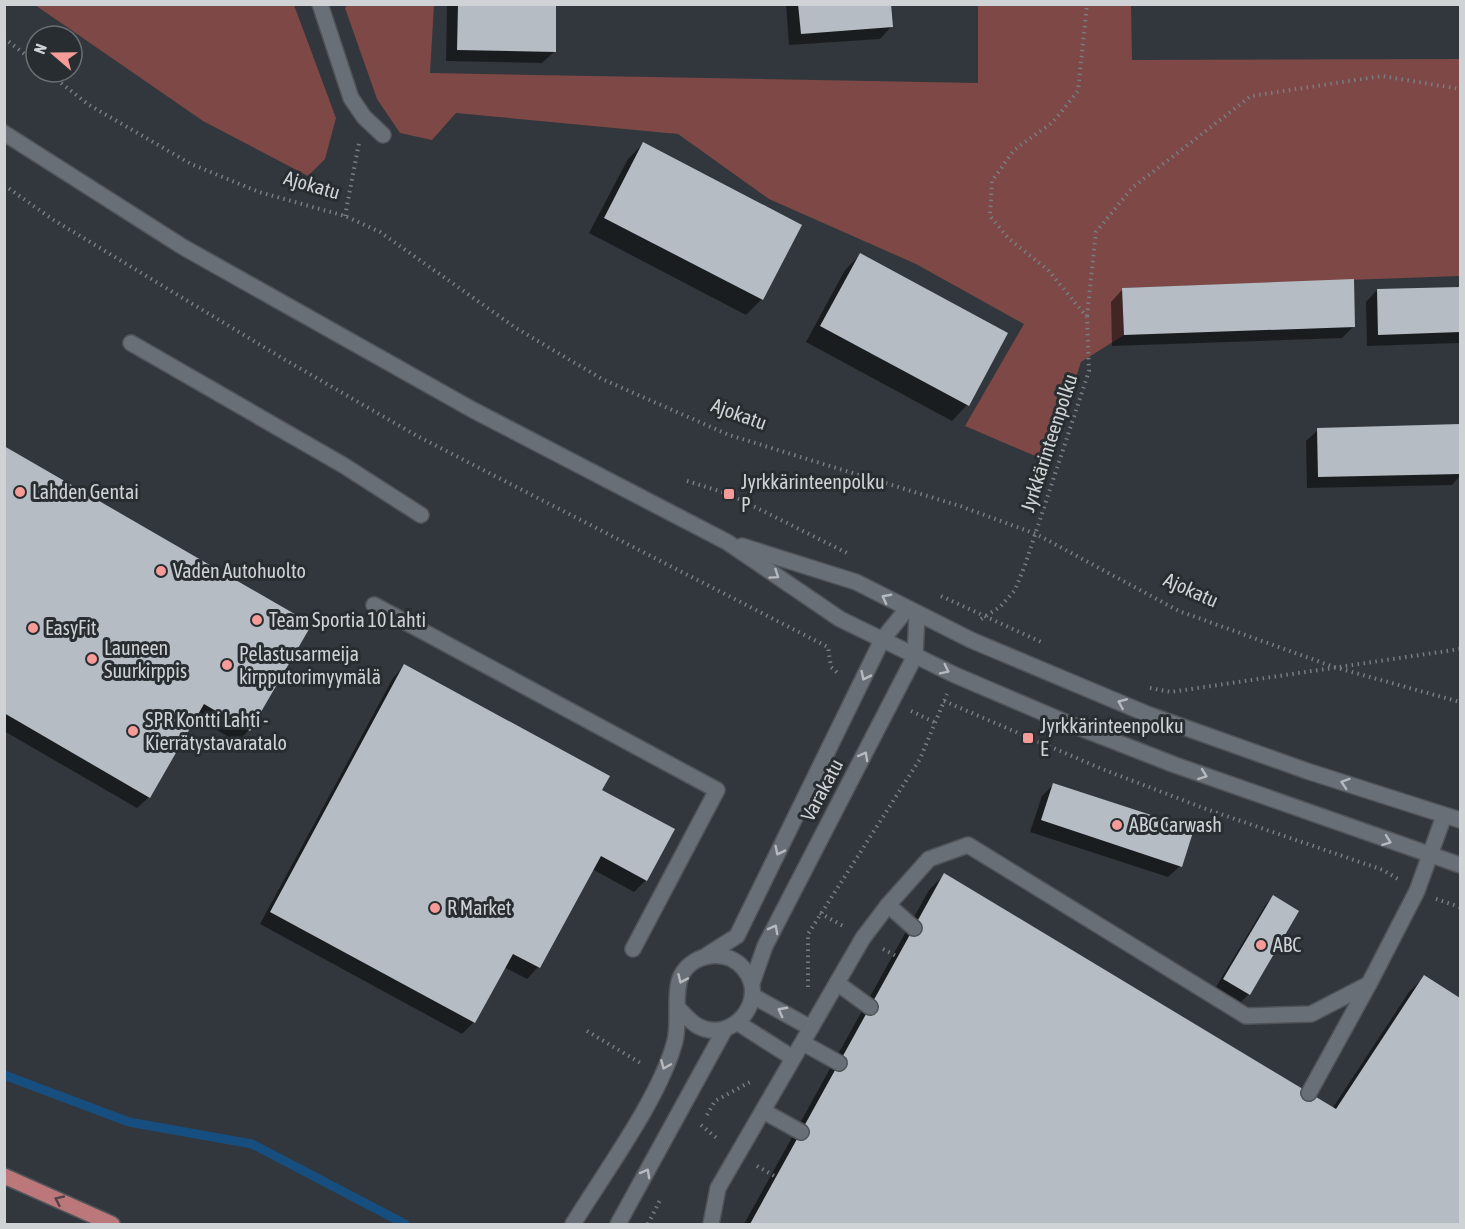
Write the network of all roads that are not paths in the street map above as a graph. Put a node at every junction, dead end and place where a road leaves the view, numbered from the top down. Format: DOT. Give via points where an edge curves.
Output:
graph roads {
  1 [pos="320,4"];
  2 [pos="4,133"];
  3 [pos="384,135"];
  4 [pos="131,343"];
  5 [pos="421,515"];
  6 [pos="727,542"];
  7 [pos="374,604"];
  8 [pos="912,612"];
  9 [pos="882,640"];
  10 [pos="915,656"];
  11 [pos="1444,816"];
  12 [pos="1461,820"];
  13 [pos="1430,856"];
  14 [pos="1461,865"];
  15 [pos="888,905"];
  16 [pos="914,928"];
  17 [pos="633,949"];
  18 [pos="706,956"];
  19 [pos="837,983"];
  20 [pos="1369,984"];
  21 [pos="752,989"];
  22 [pos="870,1007"];
  23 [pos="679,1009"];
  24 [pos="732,1026"];
  25 [pos="811,1028"];
  26 [pos="803,1043"];
  27 [pos="794,1058"];
  28 [pos="839,1063"];
  29 [pos="1309,1093"];
  30 [pos="763,1111"];
  31 [pos="801,1132"];
  32 [pos="4,1176"];
  33 [pos="112,1224"];
  34 [pos="573,1224"];
  35 [pos="618,1224"];
  36 [pos="711,1224"];
  1 -- 3 [label="street" via="351,98"];
  2 -- 6 [label="street" via="183,247 472,411"];
  4 -- 5 [label="street" via="344,465"];
  8 -- 6 [label="street, one-way" via="856,582"];
  6 -- 9 [label="street, one-way" via="840,619"];
  7 -- 17 [label="street" via="717,790"];
  8 -- 9 [label="street, Varakatu"];
  8 -- 10 [label="street, Varakatu"];
  11 -- 8 [label="street, one-way" via="1147,714"];
  9 -- 10 [label="street"];
  9 -- 18 [label="street, Varakatu, one-way" via="737,936"];
  10 -- 13 [label="street, one-way" via="1175,765"];
  21 -- 10 [label="street, Varakatu, one-way" via="765,946"];
  11 -- 12 [label="street"];
  11 -- 13 [label="street"];
  13 -- 14 [label="street"];
  13 -- 20 [label="street" via="1417,891"];
  15 -- 16 [label="street"];
  15 -- 19 [label="street"];
  15 -- 20 [label="street" via="929,858 968,845 1246,1016 1311,1014"];
  18 -- 21 [label="street" via="734,960 745,969"];
  18 -- 23 [label="street, one-way" via="682,974"];
  19 -- 22 [label="street"];
  19 -- 25 [label="street"];
  20 -- 29 [label="street"];
  21 -- 24 [label="street" via="748,1011"];
  25 -- 21 [label="street, one-way"];
  23 -- 24 [label="street" via="696,1025 710,1030"];
  23 -- 34 [label="street, one-way" via="675,1042 651,1097"];
  24 -- 27 [label="street"];
  35 -- 24 [label="street, one-way"];
  25 -- 26 [label="street"];
  26 -- 27 [label="street"];
  26 -- 28 [label="street"];
  27 -- 30 [label="street"];
  30 -- 31 [label="street"];
  30 -- 36 [label="street" via="718,1188"];
  33 -- 32 [label="main road, one-way"];
}
